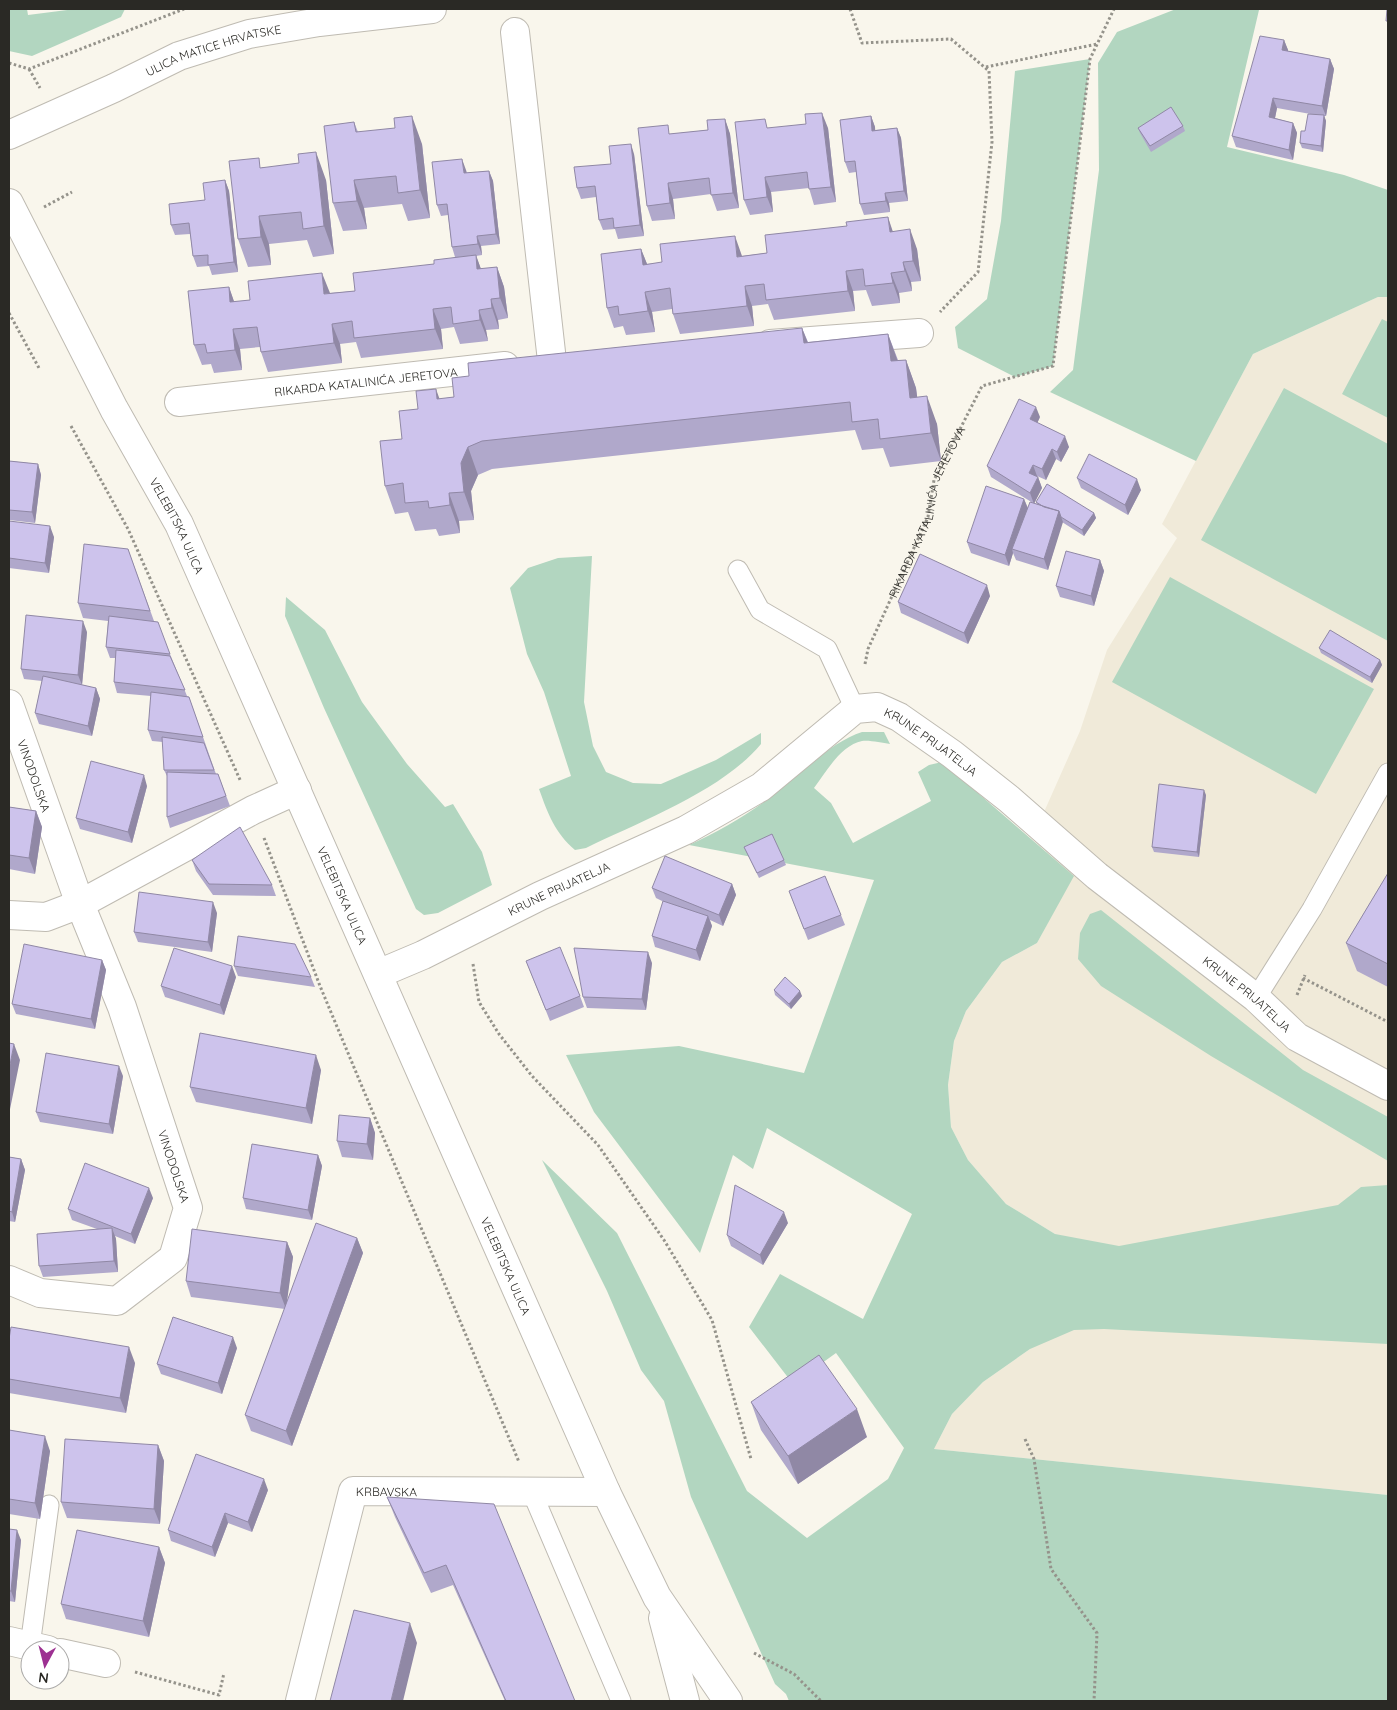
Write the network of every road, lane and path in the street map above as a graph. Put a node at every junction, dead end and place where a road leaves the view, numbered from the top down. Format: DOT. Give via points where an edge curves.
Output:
graph roads {
  1 [pos="184,9"];
  2 [pos="432,9"];
  3 [pos="850,9"];
  4 [pos="1114,9"];
  5 [pos="318,15"];
  6 [pos="515,32"];
  7 [pos="1098,44"];
  8 [pos="9,63"];
  9 [pos="984,68"];
  10 [pos="9,135"];
  11 [pos="9,204"];
  12 [pos="9,313"];
  13 [pos="919,333"];
  14 [pos="740,346"];
  15 [pos="582,358"];
  16 [pos="552,361"];
  17 [pos="39,368"];
  18 [pos="179,402"];
  19 [pos="71,426"];
  20 [pos="738,570"];
  21 [pos="9,704"];
  22 [pos="855,709"];
  23 [pos="1388,773"];
  24 [pos="297,790"];
  25 [pos="253,810"];
  26 [pos="80,904"];
  27 [pos="9,915"];
  28 [pos="472,954"];
  29 [pos="1307,971"];
  30 [pos="378,974"];
  31 [pos="1303,978"];
  32 [pos="1256,998"];
  33 [pos="1299,1001"];
  34 [pos="1388,1022"];
  35 [pos="1388,1086"];
  36 [pos="9,1280"];
  37 [pos="1025,1440"];
  38 [pos="751,1460"];
  39 [pos="531,1490"];
  40 [pos="606,1492"];
  41 [pos="49,1504"];
  42 [pos="657,1597"];
  43 [pos="30,1640"];
  44 [pos="754,1653"];
  45 [pos="70,1655"];
  46 [pos="106,1664"];
  47 [pos="224,1673"];
  48 [pos="300,1701"];
  49 [pos="621,1701"];
  50 [pos="685,1701"];
  51 [pos="728,1701"];
  52 [pos="821,1701"];
  53 [pos="1094,1701"];
  1 -- 8 [label="path" via="29,69"];
  2 -- 5 [label="street, ULICA MATICE HRVATSKE"];
  3 -- 9 [label="path" via="862,42 951,39"];
  4 -- 7 [label="path"];
  5 -- 10 [label="street, ULICA MATICE HRVATSKE" via="179,56"];
  6 -- 16 [label="street"];
  7 -- 9 [label="path"];
  7 -- 22 [label="path, RIKARDA KATALINIĆA JERETOVA" via="1090,59 1053,366 982,386 934,480 928,517 868,649"];
  9 -- 13 [label="path" via="989,71 992,142 978,272"];
  11 -- 24 [label="street, VELEBITSKA ULICA" via="114,409 179,524"];
  12 -- 17 [label="path"];
  13 -- 14 [label="street"];
  15 -- 16 [label="street, RIKARDA KATALINIĆA JERETOVA"];
  16 -- 18 [label="street, RIKARDA KATALINIĆA JERETOVA"];
  19 -- 25 [label="path" via="128,529"];
  20 -- 22 [label="lane" via="760,610 827,649"];
  21 -- 26 [label="street, VINODOLSKA"];
  22 -- 30 [label="street, KRUNE PRIJATELJA" via="761,787 686,830"];
  22 -- 32 [label="street, KRUNE PRIJATELJA" via="877,707 899,717 952,754 1097,876"];
  23 -- 32 [label="lane" via="1312,909"];
  24 -- 25 [label="street"];
  24 -- 30 [label="street, VELEBITSKA ULICA"];
  25 -- 26 [label="street"];
  25 -- 39 [label="path" via="320,986"];
  26 -- 27 [label="street" via="46,916"];
  26 -- 36 [label="street, VINODOLSKA" via="122,1007 188,1208 173,1258 117,1301 40,1293"];
  28 -- 38 [label="path" via="479,1002 499,1034 532,1076 598,1145 664,1240 712,1320"];
  29 -- 31 [label="path"];
  30 -- 40 [label="street, VELEBITSKA ULICA"];
  31 -- 33 [label="path" via="1297,995"];
  31 -- 34 [label="path"];
  32 -- 35 [label="street, KRUNE PRIJATELJA" via="1297,1036"];
  37 -- 53 [label="path" via="1034,1459 1051,1569 1097,1633"];
  39 -- 40 [label="street, KRBAVSKA"];
  39 -- 48 [label="street, KRBAVSKA" via="353,1491"];
  39 -- 49 [label="lane"];
  40 -- 42 [label="street, VELEBITSKA ULICA"];
  41 -- 43 [label="lane"];
  42 -- 50 [label="street, VELEBITSKA ULICA"];
  42 -- 51 [label="street, VELEBITSKA ULICA"];
  44 -- 52 [label="path" via="794,1674"];
  45 -- 46 [label="street"];
  46 -- 47 [label="path" via="219,1695"];
}
